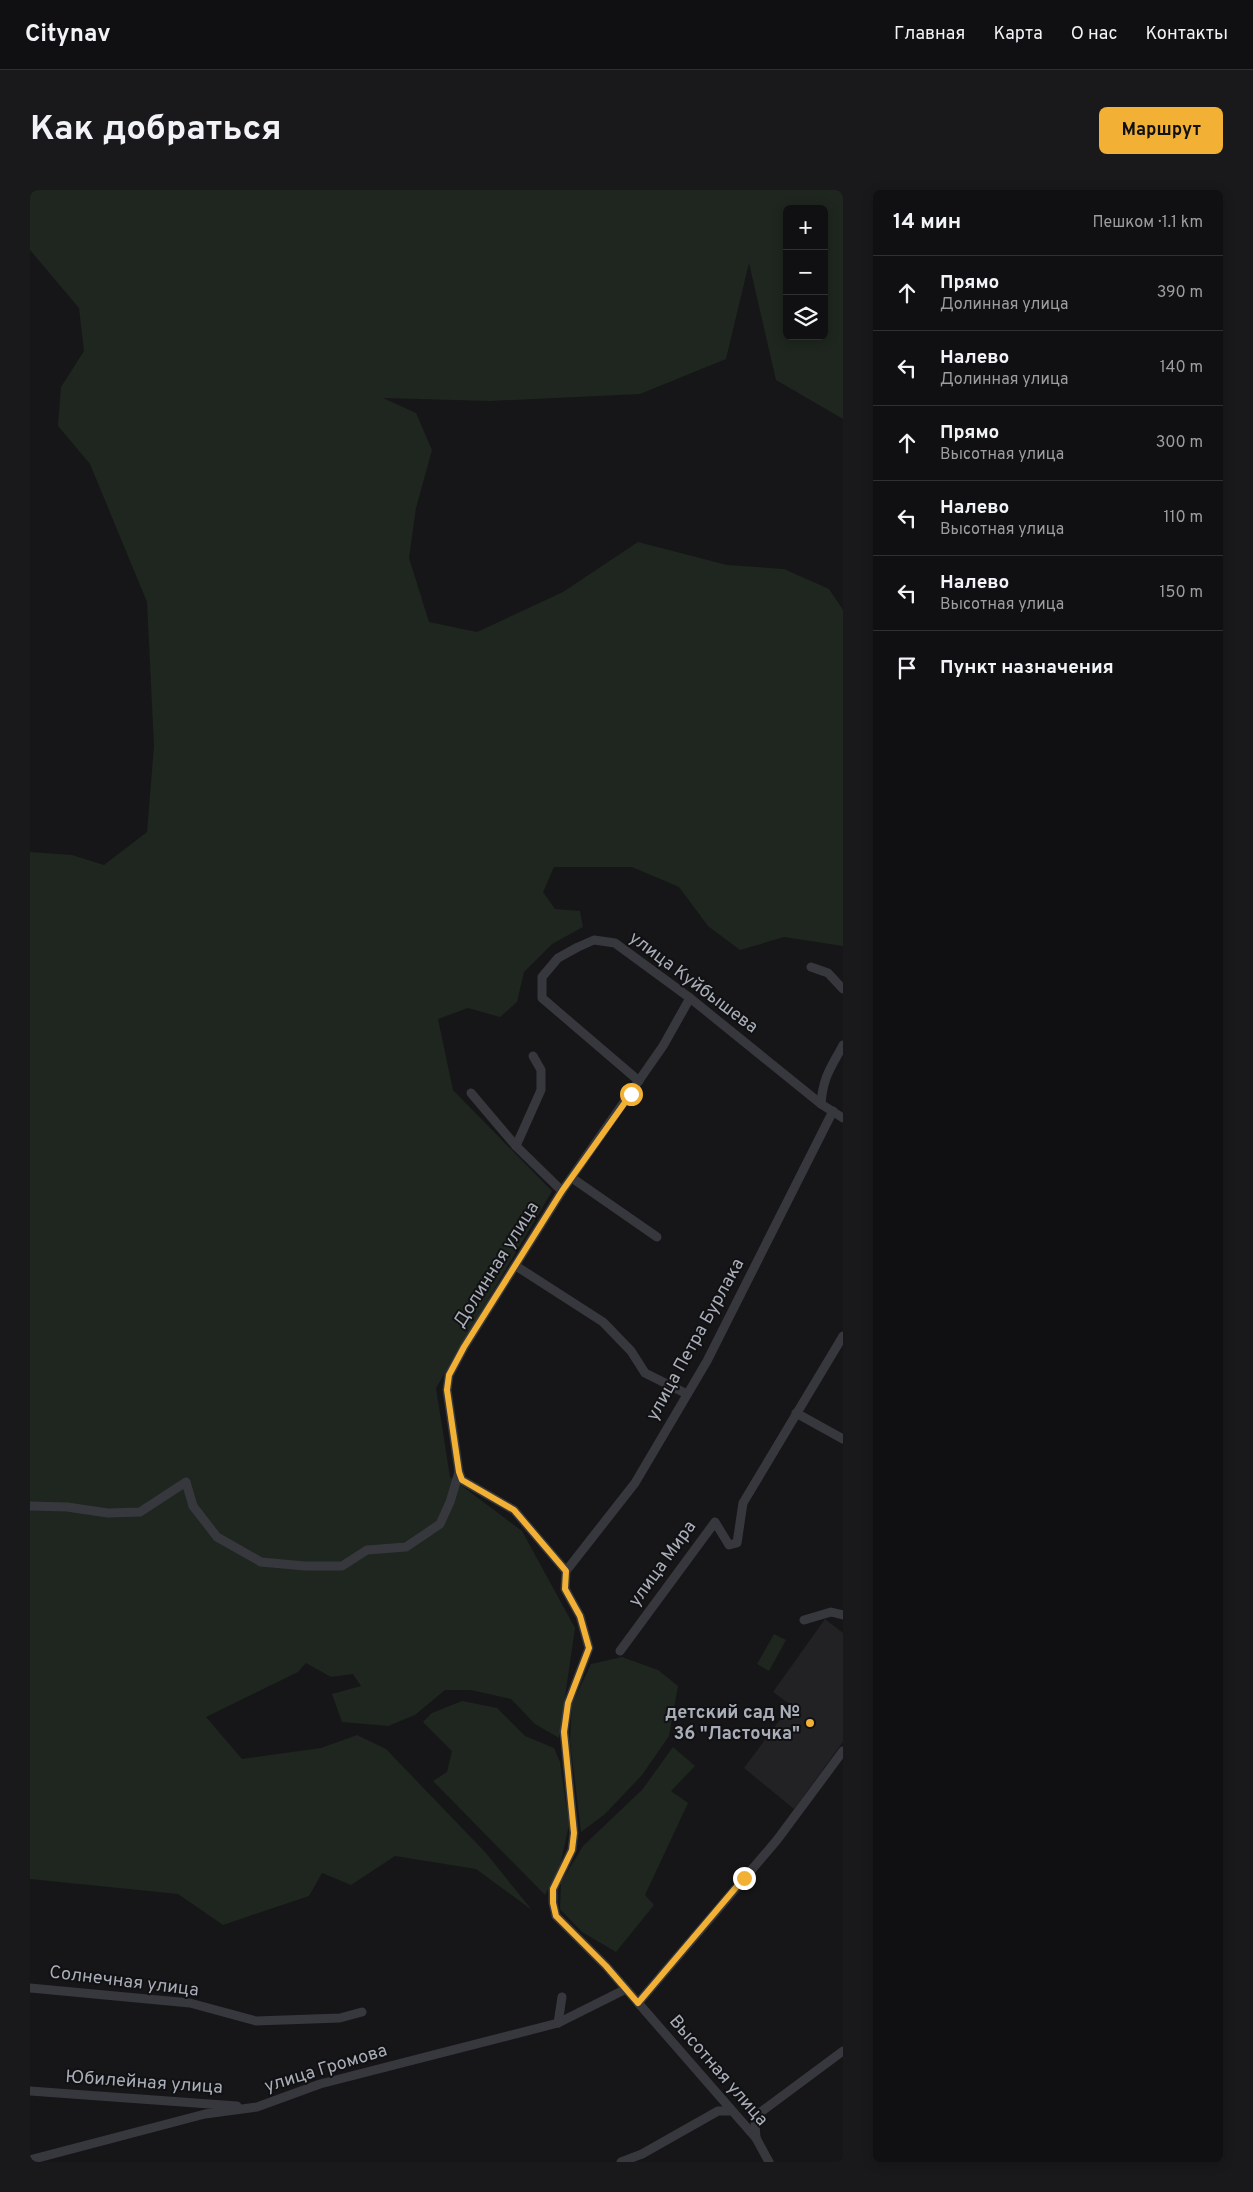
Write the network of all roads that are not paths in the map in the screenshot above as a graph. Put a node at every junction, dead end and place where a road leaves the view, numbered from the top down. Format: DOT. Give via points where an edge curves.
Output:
graph roads {
  1 [pos="811,967"];
  2 [pos="843,989"];
  3 [pos="690,998"];
  4 [pos="843,1045"];
  5 [pos="533,1056"];
  6 [pos="639,1081"];
  7 [pos="471,1093"];
  8 [pos="821,1104"];
  9 [pos="833,1111"];
  10 [pos="843,1118"];
  11 [pos="516,1146"];
  12 [pos="572,1178"];
  13 [pos="562,1191"];
  14 [pos="656,1237"];
  15 [pos="516,1266"];
  16 [pos="843,1336"];
  17 [pos="687,1394"];
  18 [pos="796,1413"];
  19 [pos="843,1439"];
  20 [pos="459,1472"];
  21 [pos="30,1506"];
  22 [pos="566,1571"];
  23 [pos="843,1615"];
  24 [pos="804,1620"];
  25 [pos="620,1651"];
  26 [pos="843,1751"];
  27 [pos="30,1988"];
  28 [pos="626,1989"];
  29 [pos="562,1997"];
  30 [pos="638,2003"];
  31 [pos="362,2012"];
  32 [pos="558,2023"];
  33 [pos="843,2051"];
  34 [pos="30,2091"];
  35 [pos="256,2107"];
  36 [pos="730,2111"];
  37 [pos="756,2138"];
  38 [pos="30,2160"];
  39 [pos="621,2162"];
  40 [pos="769,2162"];
  1 -- 2 [label="street" via="828,973"];
  3 -- 6 [label="street, Долинная улица"];
  3 -- 6 [label="street, улица Куйбышева" via="615,943 594,940 558,958 542,977 542,998"];
  3 -- 8 [label="street, улица Куйбышева"];
  4 -- 8 [label="street" via="822,1086"];
  5 -- 11 [label="street" via="541,1070 541,1090"];
  6 -- 12 [label="street, Долинная улица"];
  7 -- 11 [label="street"];
  8 -- 9 [label="street, улица Куйбышева"];
  9 -- 10 [label="street, улица Куйбышева"];
  9 -- 17 [label="street, улица Петра Бурлака" via="707,1361"];
  11 -- 13 [label="street"];
  12 -- 13 [label="street, Долинная улица"];
  12 -- 14 [label="street"];
  13 -- 15 [label="street, Долинная улица"];
  15 -- 17 [label="street" via="603,1322 631,1351 645,1373"];
  15 -- 20 [label="street, Долинная улица" via="449,1375 447,1390"];
  16 -- 18 [label="street, улица Мира"];
  17 -- 22 [label="street, улица Петра Бурлака" via="635,1483"];
  18 -- 19 [label="street"];
  18 -- 25 [label="street, улица Мира" via="743,1503 737,1543 729,1545 715,1522"];
  20 -- 21 [label="street" via="440,1524 406,1547 368,1550 342,1566 260,1562 217,1537 193,1506 186,1482 140,1512 108,1513"];
  20 -- 22 [label="street" via="462,1480 514,1510"];
  22 -- 28 [label="street, Высотная улица" via="565,1589 580,1616 589,1648 568,1703 564,1732 573,1842 553,1889 553,1903 556,1916"];
  23 -- 24 [label="street" via="830,1612"];
  26 -- 30 [label="street" via="777,1840"];
  27 -- 31 [label="street, Солнечная улица" via="190,2004 256,2021 340,2018"];
  28 -- 30 [label="street, Высотная улица"];
  28 -- 32 [label="street, улица Громова"];
  29 -- 32 [label="street"];
  30 -- 36 [label="street, Высотная улица"];
  32 -- 35 [label="street, улица Громова" via="320,2084"];
  33 -- 37 [label="street" via="758,2114"];
  34 -- 35 [label="street, Юбилейная улица"];
  35 -- 38 [label="street, улица Громова" via="205,2114"];
  36 -- 37 [label="street, Высотная улица"];
  36 -- 39 [label="street" via="718,2112 642,2154"];
  37 -- 40 [label="street, Высотная улица"];
}
